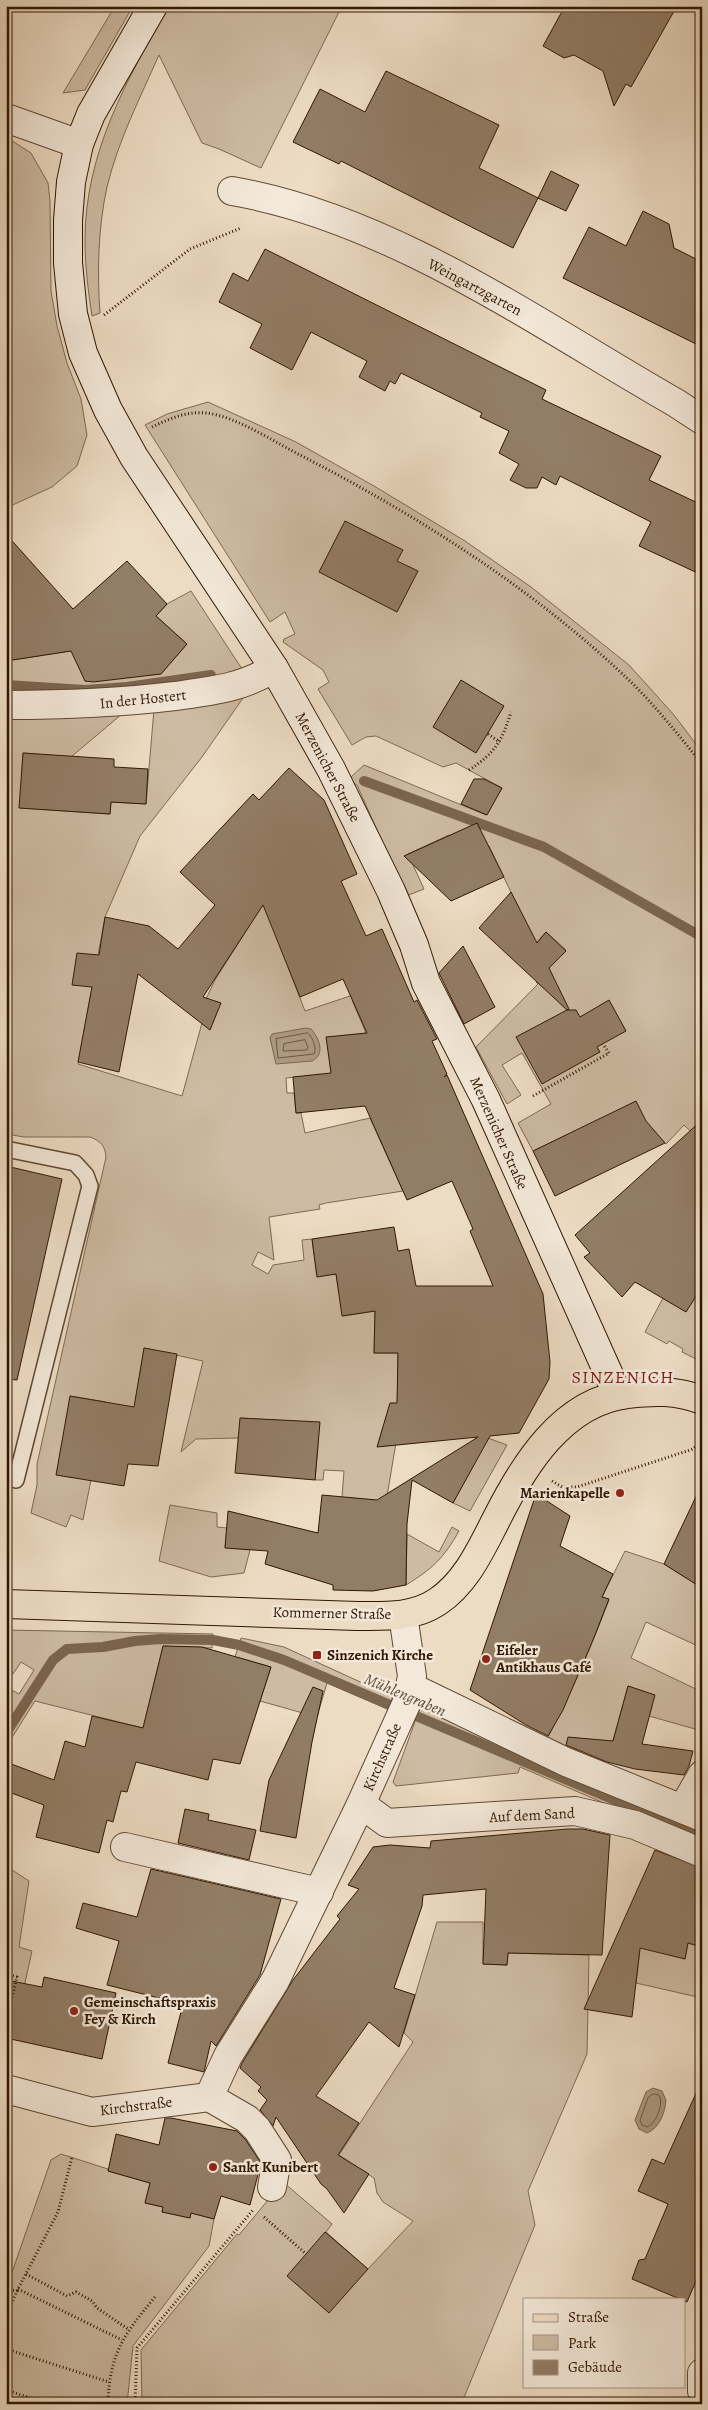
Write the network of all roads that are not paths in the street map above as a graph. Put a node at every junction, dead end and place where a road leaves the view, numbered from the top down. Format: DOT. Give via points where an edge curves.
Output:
graph roads {
  1 [pos="153,6"];
  2 [pos="6,118"];
  3 [pos="79,144"];
  4 [pos="232,191"];
  5 [pos="702,420"];
  6 [pos="274,668"];
  7 [pos="6,705"];
  8 [pos="6,1149"];
  9 [pos="618,1395"];
  10 [pos="702,1400"];
  11 [pos="16,1480"];
  12 [pos="6,1604"];
  13 [pos="403,1615"];
  14 [pos="406,1702"];
  15 [pos="702,1776"];
  16 [pos="361,1804"];
  17 [pos="692,1813"];
  18 [pos="125,1847"];
  19 [pos="702,1853"];
  20 [pos="319,1892"];
  21 [pos="6,2089"];
  22 [pos="209,2096"];
  23 [pos="272,2187"];
  24 [pos="702,2373"];
  25 [pos="702,2391"];
  1 -- 3 [label="street, Merzenicher Straße" via="91,114"];
  2 -- 3 [label="street"];
  3 -- 6 [label="street, Merzenicher Straße" via="71,182 68,263 73,314 83,353 108,410 134,457"];
  4 -- 5 [label="street, Weingartzgarten" via="311,211 424,260 514,308"];
  6 -- 7 [label="street, In der Hostert" via="226,689 120,703"];
  6 -- 9 [label="street, Merzenicher Straße" via="331,769 390,891 414,945 426,983 486,1100"];
  8 -- 11 [label="lane" via="75,1163 83,1170 90,1186"];
  9 -- 10 [label="main road, Kommerner Straße" via="655,1391"];
  9 -- 13 [label="main road, Kommerner Straße" via="589,1406 554,1433 522,1472 464,1575 440,1600 422,1610"];
  12 -- 13 [label="main road, Kommerner Straße"];
  13 -- 14 [label="street, Kirchstraße" via="412,1676"];
  14 -- 16 [label="street, Kirchstraße"];
  14 -- 17 [label="street"];
  15 -- 17 [label="street"];
  16 -- 19 [label="street, Auf dem Sand" via="388,1823 575,1811 635,1825"];
  16 -- 20 [label="street, Kirchstraße"];
  18 -- 20 [label="street"];
  20 -- 22 [label="street, Kirchstraße" via="275,1981 228,2056"];
  21 -- 22 [label="street, Kirchstraße" via="92,2112"];
  22 -- 23 [label="street" via="247,2119 257,2129 277,2160"];
  24 -- 25 [label="street"];
}
